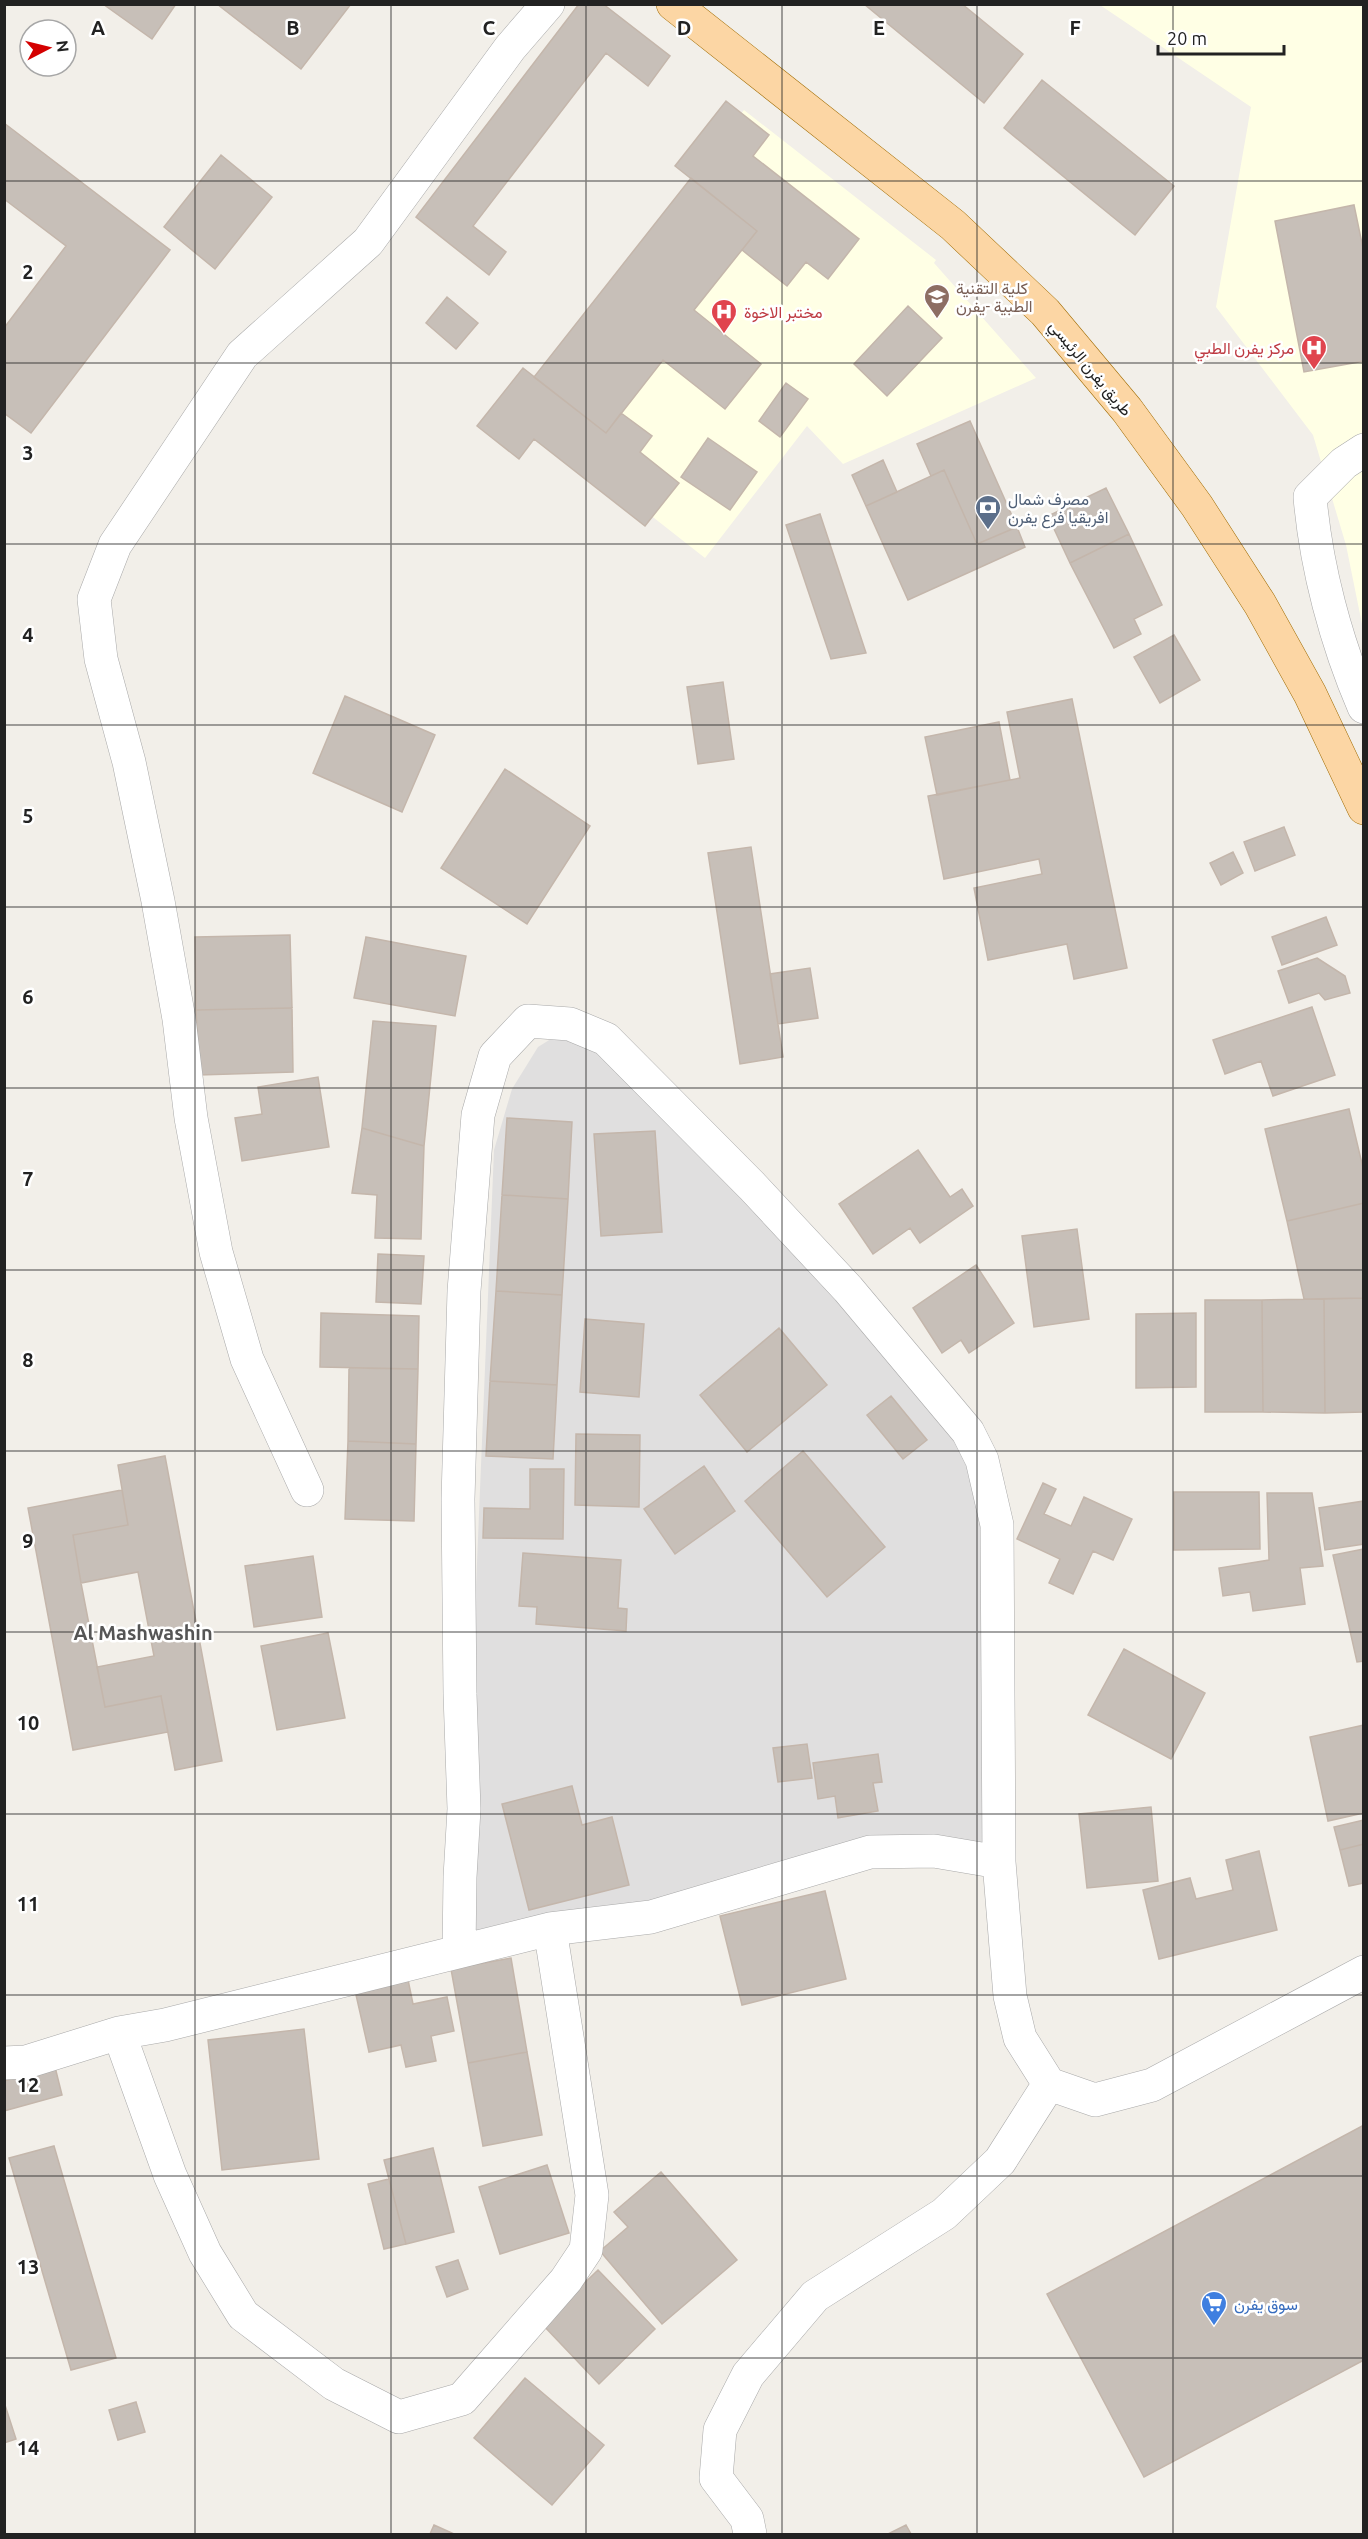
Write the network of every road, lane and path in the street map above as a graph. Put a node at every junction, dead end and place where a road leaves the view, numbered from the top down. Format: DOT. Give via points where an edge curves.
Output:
graph roads {
  1 [pos="548,4"];
  2 [pos="673,4"];
  3 [pos="1364,450"];
  4 [pos="1364,707"];
  5 [pos="1364,808"];
  6 [pos="307,1490"];
  7 [pos="999,1862"];
  8 [pos="550,1929"];
  9 [pos="459,1951"];
  10 [pos="1364,1972"];
  11 [pos="119,2033"];
  12 [pos="4,2063"];
  13 [pos="1049,2084"];
  14 [pos="750,2535"];
  1 -- 6 [label="street" via="510,48 368,242 242,355 115,545 94,599 101,659 129,762 158,901 216,1252 247,1359"];
  2 -- 5 [label="main road, طريق يفرن الرئيسي" via="953,225 1045,312 1127,410 1197,506 1260,604 1310,694"];
  3 -- 4 [label="street" via="1344,463 1310,497 1312,529 1332,612 1350,676"];
  7 -- 8 [label="street" via="934,1851 870,1852 651,1917"];
  7 -- 9 [label="street" via="997,1525 982,1460 968,1432 848,1289 606,1039 570,1024 528,1021 495,1056 478,1115 464,1292 458,1499 464,1809"];
  7 -- 13 [label="street" via="1010,1995 1020,2038"];
  8 -- 9 [label="street"];
  8 -- 11 [label="street" via="592,2194 586,2250 566,2280 462,2399 399,2417 334,2384 243,2315 205,2253 170,2175"];
  9 -- 11 [label="street" via="165,2025"];
  10 -- 13 [label="street" via="1152,2085 1095,2100"];
  11 -- 12 [label="street" via="26,2062"];
  13 -- 14 [label="street" via="1000,2161 944,2214 816,2296 748,2375 720,2430 716,2478 747,2519"];
}
